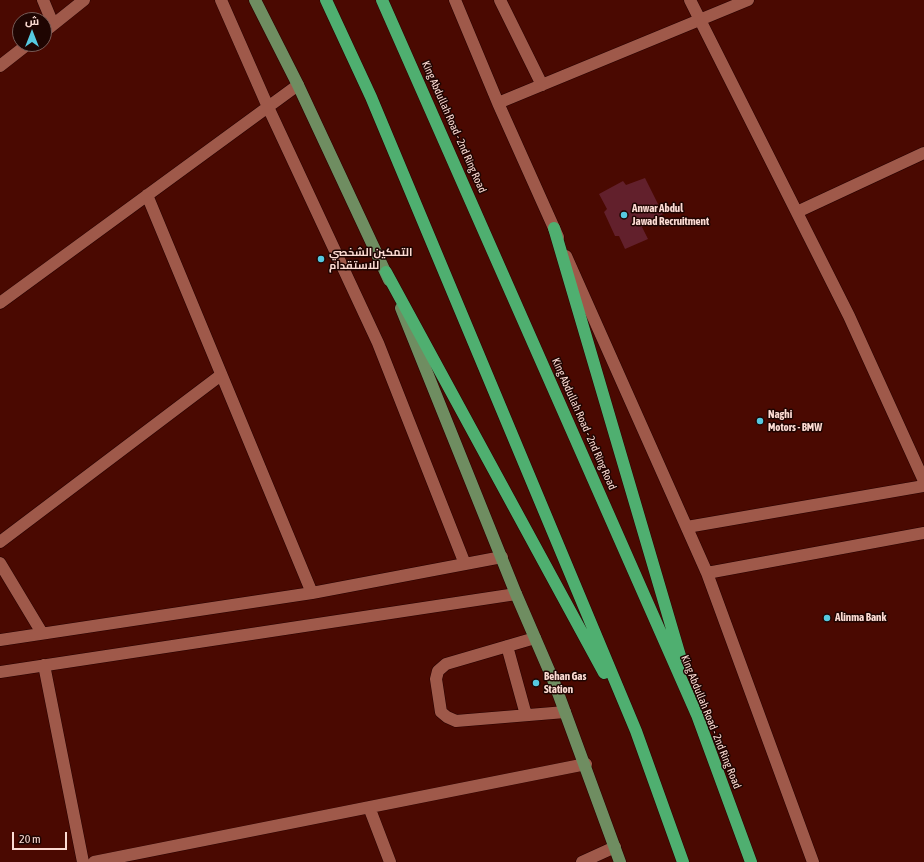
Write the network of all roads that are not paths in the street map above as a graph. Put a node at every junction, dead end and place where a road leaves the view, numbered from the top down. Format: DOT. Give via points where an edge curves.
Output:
graph roads {
  1 [pos="43,0"];
  2 [pos="84,0"];
  3 [pos="221,0"];
  4 [pos="255,0"];
  5 [pos="326,0"];
  6 [pos="382,0"];
  7 [pos="455,0"];
  8 [pos="500,0"];
  9 [pos="690,0"];
  10 [pos="748,0"];
  11 [pos="46,12"];
  12 [pos="700,20"];
  13 [pos="52,26"];
  14 [pos="18,52"];
  15 [pos="0,66"];
  16 [pos="298,84"];
  17 [pos="542,85"];
  18 [pos="498,103"];
  19 [pos="268,107"];
  20 [pos="922,157"];
  21 [pos="147,196"];
  22 [pos="797,212"];
  23 [pos="554,228"];
  24 [pos="386,272"];
  25 [pos="0,303"];
  26 [pos="222,375"];
  27 [pos="924,482"];
  28 [pos="924,486"];
  29 [pos="687,527"];
  30 [pos="924,533"];
  31 [pos="0,542"];
  32 [pos="502,557"];
  33 [pos="0,563"];
  34 [pos="465,564"];
  35 [pos="707,573"];
  36 [pos="312,593"];
  37 [pos="516,594"];
  38 [pos="42,634"];
  39 [pos="535,638"];
  40 [pos="0,640"];
  41 [pos="507,646"];
  42 [pos="44,665"];
  43 [pos="0,672"];
  44 [pos="565,712"];
  45 [pos="526,715"];
  46 [pos="697,715"];
  47 [pos="636,731"];
  48 [pos="586,764"];
  49 [pos="369,807"];
  50 [pos="615,847"];
  51 [pos="83,862"];
  52 [pos="94,862"];
  53 [pos="390,862"];
  54 [pos="582,862"];
  55 [pos="620,862"];
  56 [pos="684,862"];
  57 [pos="751,862"];
  58 [pos="813,862"];
  1 -- 11 [label="street"];
  2 -- 13 [label="street"];
  3 -- 19 [label="street"];
  4 -- 16 [label="main road"];
  5 -- 47 [label="highway" via="371,97"];
  6 -- 46 [label="highway, King Abdullah Road - 2nd Ring Road"];
  7 -- 18 [label="street"];
  8 -- 17 [label="street"];
  9 -- 12 [label="street"];
  10 -- 12 [label="street"];
  12 -- 17 [label="street"];
  12 -- 22 [label="street"];
  14 -- 15 [label="street"];
  16 -- 19 [label="street"];
  16 -- 24 [label="main road"];
  17 -- 18 [label="street"];
  18 -- 23 [label="street"];
  19 -- 21 [label="street"];
  19 -- 34 [label="street" via="378,343"];
  20 -- 22 [label="street"];
  21 -- 25 [label="street"];
  21 -- 26 [label="street"];
  22 -- 27 [label="street" via="849,316"];
  23 -- 29 [label="street"];
  23 -- 46 [label="highway"];
  24 -- 32 [label="main road"];
  24 -- 47 [label="highway"];
  26 -- 31 [label="street"];
  26 -- 36 [label="street"];
  28 -- 29 [label="street"];
  29 -- 35 [label="street"];
  30 -- 35 [label="street"];
  32 -- 34 [label="street"];
  32 -- 37 [label="main road"];
  33 -- 38 [label="street"];
  34 -- 36 [label="street"];
  35 -- 58 [label="street"];
  36 -- 38 [label="street"];
  37 -- 39 [label="main road"];
  37 -- 42 [label="street"];
  38 -- 40 [label="street"];
  39 -- 41 [label="street"];
  39 -- 44 [label="main road"];
  41 -- 45 [label="street"];
  41 -- 45 [label="street" via="446,664 438,671 436,680 441,712 447,718 456,720"];
  42 -- 43 [label="street"];
  42 -- 51 [label="street"];
  44 -- 45 [label="street"];
  44 -- 48 [label="main road"];
  46 -- 57 [label="highway, King Abdullah Road - 2nd Ring Road"];
  47 -- 56 [label="highway"];
  48 -- 49 [label="street"];
  48 -- 50 [label="main road"];
  49 -- 52 [label="street"];
  49 -- 53 [label="street"];
  50 -- 54 [label="street"];
  50 -- 55 [label="main road"];
}
